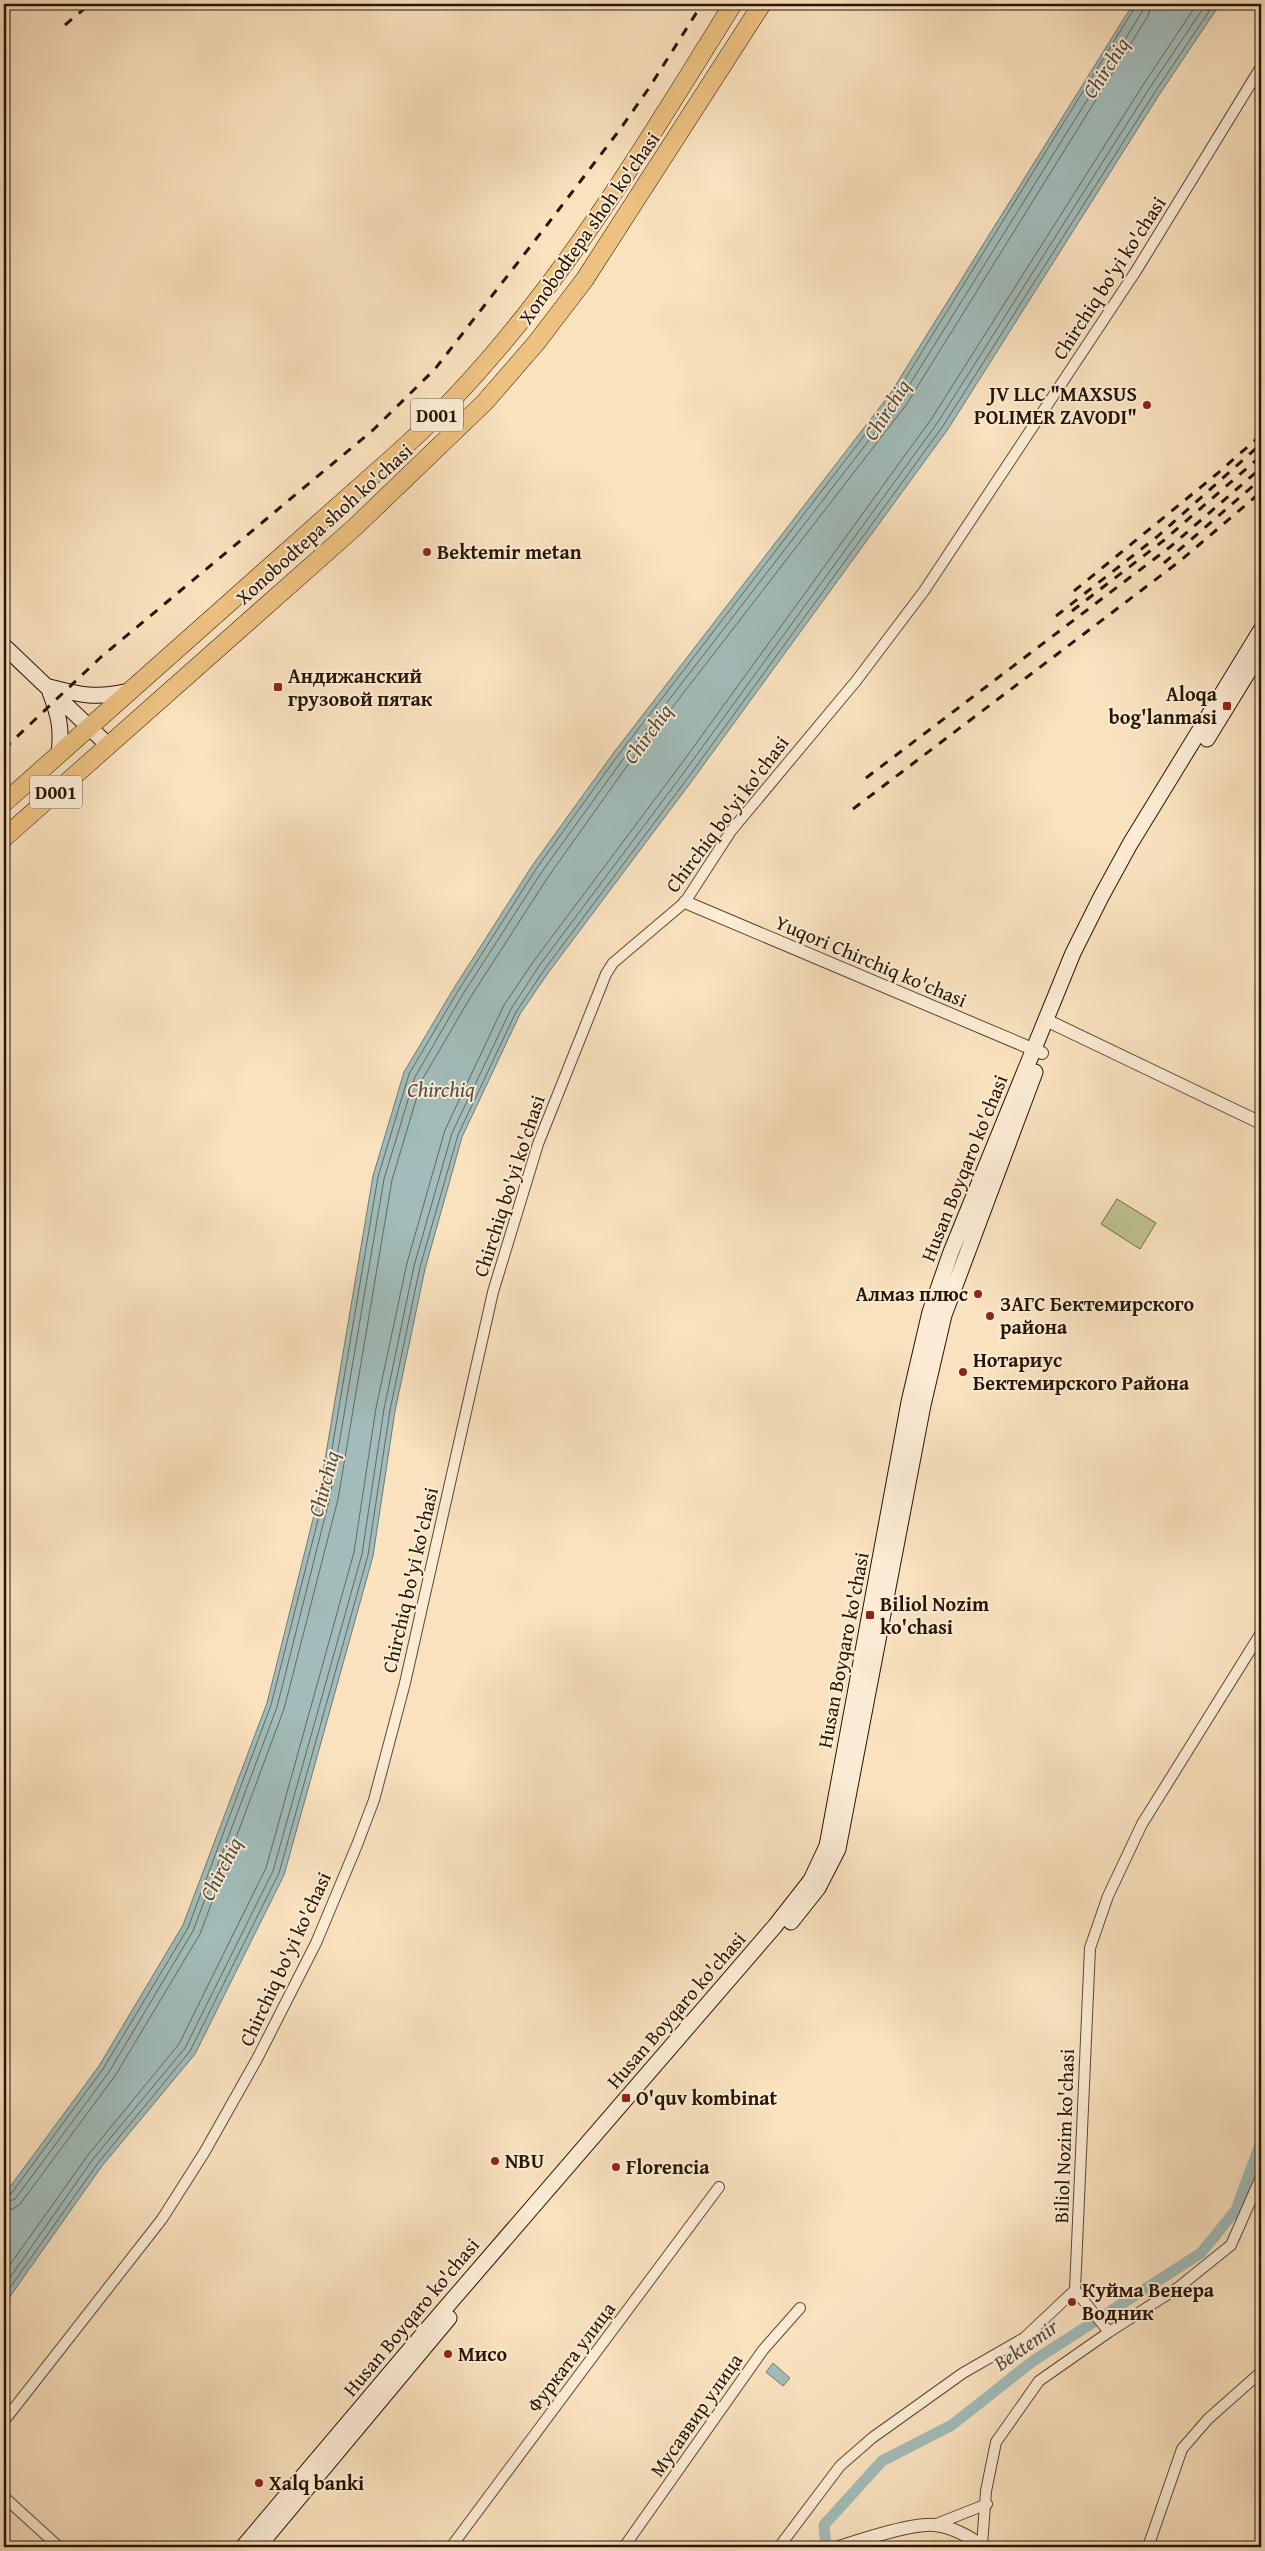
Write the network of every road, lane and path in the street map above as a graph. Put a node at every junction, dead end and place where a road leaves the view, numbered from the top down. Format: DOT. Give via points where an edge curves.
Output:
graph roads {
  1 [pos="733,4"];
  2 [pos="762,4"];
  3 [pos="1261,67"];
  4 [pos="1261,630"];
  5 [pos="4,646"];
  6 [pos="1261,650"];
  7 [pos="48,686"];
  8 [pos="129,691"];
  9 [pos="89,727"];
  10 [pos="109,746"];
  11 [pos="58,754"];
  12 [pos="4,802"];
  13 [pos="4,838"];
  14 [pos="1135,847"];
  15 [pos="685,902"];
  16 [pos="1050,1022"];
  17 [pos="1038,1052"];
  18 [pos="1261,1123"];
  19 [pos="916,1404"];
  20 [pos="1261,1633"];
  21 [pos="1261,2177"];
  22 [pos="718,2187"];
  23 [pos="1075,2290"];
  24 [pos="800,2308"];
  25 [pos="1109,2332"];
  26 [pos="1261,2372"];
  27 [pos="4,2421"];
  28 [pos="4,2497"];
  29 [pos="987,2504"];
  30 [pos="934,2525"];
  31 [pos="843,2546"];
  32 [pos="59,2547"];
  33 [pos="243,2547"];
  34 [pos="258,2547"];
  35 [pos="451,2547"];
  36 [pos="624,2547"];
  37 [pos="779,2547"];
  38 [pos="983,2547"];
  39 [pos="1148,2547"];
  1 -- 8 [label="highway, Xonobodtepa shoh ko'chasi / D001" via="567,260 526,315 470,380 407,445"];
  2 -- 10 [label="highway, Xonobodtepa shoh ko'chasi / D001" via="585,279 485,402 355,526"];
  3 -- 15 [label="street, Chirchiq bo'yi ko'chasi" via="1136,271 924,591 856,681 731,831"];
  4 -- 14 [label="main road, Husan Boyqaro ko'chasi"];
  5 -- 7 [label="main road"];
  6 -- 14 [label="main road, Husan Boyqaro ko'chasi"];
  7 -- 8 [label="main road" via="100,697"];
  7 -- 9 [label="main road"];
  7 -- 11 [label="main road" via="59,716"];
  8 -- 9 [label="highway, Xonobodtepa shoh ko'chasi / D001"];
  9 -- 10 [label="main road"];
  9 -- 11 [label="highway, Xonobodtepa shoh ko'chasi / D001"];
  10 -- 13 [label="highway, Xonobodtepa shoh ko'chasi / D001"];
  11 -- 12 [label="highway, Xonobodtepa shoh ko'chasi / D001"];
  14 -- 16 [label="main road, Husan Boyqaro ko'chasi"];
  15 -- 17 [label="street, Yuqori Chirchiq ko'chasi"];
  15 -- 27 [label="street, Chirchiq bo'yi ko'chasi" via="613,963 606,974 538,1144 493,1292 405,1683 374,1800 316,1943 230,2108 162,2219"];
  16 -- 17 [label="main road, Husan Boyqaro ko'chasi"];
  16 -- 18 [label="street"];
  17 -- 19 [label="main road, Husan Boyqaro ko'chasi" via="950,1252 930,1312"];
  19 -- 33 [label="main road, Husan Boyqaro ko'chasi" via="827,1846 817,1870 775,1926 428,2326"];
  19 -- 34 [label="main road, Husan Boyqaro ko'chasi" via="838,1848 826,1876 810,1900"];
  20 -- 23 [label="street, Biliol Nozim ko'chasi" via="1142,1824 1108,1896 1090,1948"];
  21 -- 25 [label="street" via="1231,2245 1179,2287"];
  22 -- 35 [label="street, Фурката улица"];
  23 -- 25 [label="street"];
  23 -- 37 [label="street" via="1024,2338 963,2373 872,2438 840,2466"];
  24 -- 36 [label="street, Мусаввир улица" via="763,2350"];
  25 -- 29 [label="street" via="1039,2381 1001,2434 996,2442 986,2490"];
  26 -- 39 [label="street" via="1214,2413 1182,2450"];
  28 -- 32 [label="street"];
  29 -- 30 [label="street"];
  29 -- 38 [label="street"];
  30 -- 31 [label="street" via="882,2534"];
  30 -- 38 [label="street" via="966,2536"];
}
